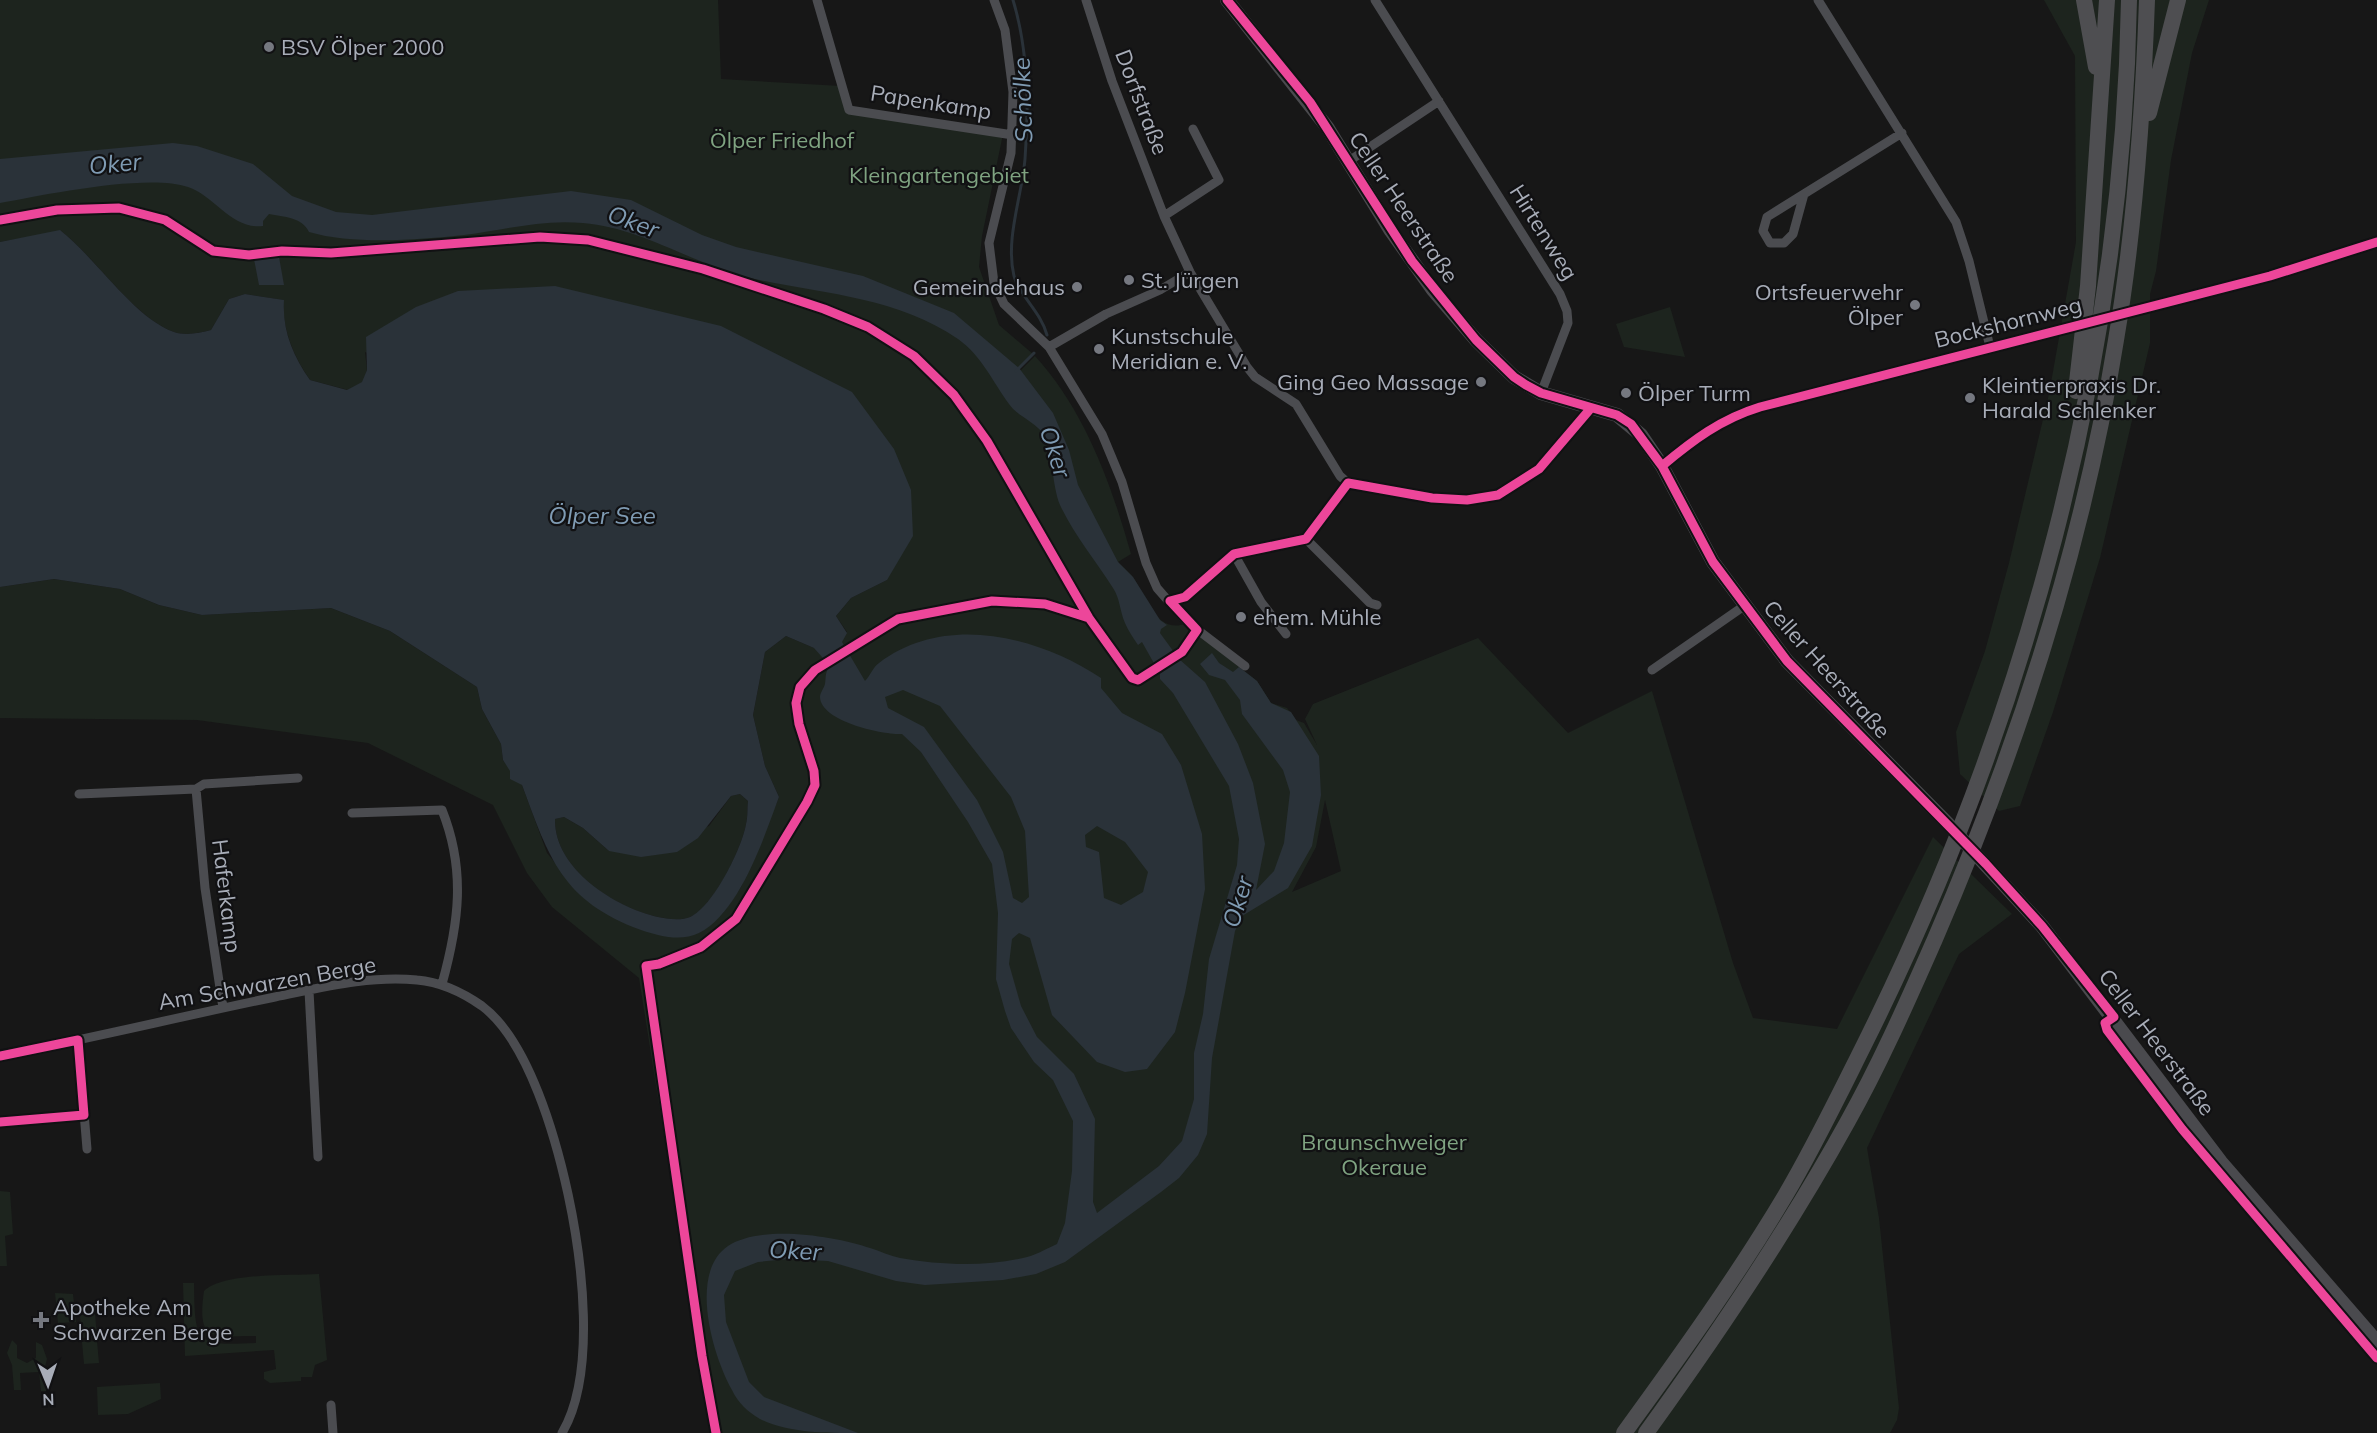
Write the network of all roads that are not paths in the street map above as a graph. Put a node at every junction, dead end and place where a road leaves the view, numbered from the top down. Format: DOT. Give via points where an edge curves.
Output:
graph roads {
  1 [pos="817,0"];
  2 [pos="994,0"];
  3 [pos="1086,0"];
  4 [pos="1227,0"];
  5 [pos="1375,0"];
  6 [pos="1818,0"];
  7 [pos="2084,0"];
  8 [pos="2107,0"];
  9 [pos="2129,0"];
  10 [pos="2147,0"];
  11 [pos="2178,0"];
  12 [pos="1439,101"];
  13 [pos="2100,128"];
  14 [pos="1193,129"];
  15 [pos="1902,133"];
  16 [pos="1013,135"];
  17 [pos="1349,161"];
  18 [pos="2137,161"];
  19 [pos="1804,194"];
  20 [pos="1164,216"];
  21 [pos="2377,242"];
  22 [pos="1190,272"];
  23 [pos="2096,285"];
  24 [pos="1049,347"];
  25 [pos="1990,347"];
  26 [pos="1541,393"];
  27 [pos="1591,408"];
  28 [pos="1662,466"];
  29 [pos="1348,483"];
  30 [pos="1306,539"];
  31 [pos="1234,554"];
  32 [pos="1170,601"];
  33 [pos="1377,605"];
  34 [pos="1744,606"];
  35 [pos="1286,634"];
  36 [pos="1245,666"];
  37 [pos="1652,670"];
  38 [pos="298,778"];
  39 [pos="196,789"];
  40 [pos="79,794"];
  41 [pos="352,813"];
  42 [pos="442,984"];
  43 [pos="309,991"];
  44 [pos="223,1008"];
  45 [pos="78,1040"];
  46 [pos="0,1056"];
  47 [pos="84,1115"];
  48 [pos="0,1122"];
  49 [pos="87,1149"];
  50 [pos="318,1157"];
  51 [pos="2377,1342"];
  52 [pos="331,1405"];
  53 [pos="333,1433"];
  54 [pos="562,1433"];
  55 [pos="1624,1433"];
  56 [pos="1646,1433"];
  1 -- 16 [label="street, Papenkamp" via="849,110"];
  2 -- 16 [label="street" via="1006,40 1013,92"];
  3 -- 20 [label="street, Dorfstraße" via="1112,81"];
  4 -- 17 [label="main road, Celler Heerstraße" via="1310,102"];
  5 -- 12 [label="street, Hirtenweg"];
  6 -- 15 [label="street"];
  7 -- 13 [label="highway" via="2093,43"];
  8 -- 13 [label="highway"];
  9 -- 23 [label="highway" via="2123,108"];
  10 -- 18 [label="highway"];
  11 -- 18 [label="highway"];
  12 -- 17 [label="street"];
  12 -- 26 [label="street, Hirtenweg" via="1567,310 1568,323"];
  13 -- 23 [label="highway"];
  14 -- 20 [label="street" via="1220,180"];
  15 -- 19 [label="street"];
  15 -- 25 [label="street" via="1956,222"];
  16 -- 24 [label="street" via="1007,174 991,227 994,283 1004,304"];
  17 -- 26 [label="main road, Celler Heerstraße" via="1390,231 1433,290 1502,366"];
  18 -- 56 [label="highway" via="2125,280 2097,441 2048,633 1988,812 1904,1008 1850,1118 1728,1320"];
  19 -- 19 [label="street" via="1767,217 1763,231 1770,243 1784,243 1793,234"];
  20 -- 22 [label="street, Dorfstraße"];
  21 -- 25 [label="street, Bockshornweg" via="2270,276"];
  22 -- 24 [label="street"];
  22 -- 29 [label="street, Dorfstraße" via="1247,367 1255,377 1296,404 1333,468"];
  23 -- 55 [label="highway" via="2062,505 2027,634 1975,794 1943,874 1887,999 1786,1194 1712,1309"];
  24 -- 32 [label="street" via="1102,434 1122,482 1151,577"];
  25 -- 28 [label="street, Bockshornweg" via="1736,414 1705,431"];
  26 -- 27 [label="main road, Celler Heerstraße"];
  27 -- 28 [label="main road, Celler Heerstraße" via="1617,415 1631,424"];
  27 -- 29 [label="street" via="1539,470 1498,495 1475,500 1440,499"];
  28 -- 34 [label="main road, Celler Heerstraße" via="1713,562"];
  29 -- 30 [label="street"];
  30 -- 31 [label="street"];
  30 -- 33 [label="street" via="1370,603"];
  31 -- 32 [label="street" via="1185,597"];
  31 -- 35 [label="street"];
  32 -- 36 [label="street" via="1186,621"];
  34 -- 37 [label="street"];
  34 -- 51 [label="main road, Celler Heerstraße" via="1795,669 2042,926 2221,1162"];
  38 -- 39 [label="street" via="204,784"];
  39 -- 40 [label="street"];
  39 -- 44 [label="street, Haferkamp" via="205,888"];
  41 -- 42 [label="street" via="442,810 453,838 459,891 455,937"];
  42 -- 43 [label="street, Am Schwarzen Berge" via="414,979 382,980"];
  42 -- 54 [label="street, Am Schwarzen Berge" via="483,1007 510,1039 542,1102 559,1154 580,1263 582,1320 578,1392"];
  43 -- 44 [label="street, Am Schwarzen Berge"];
  43 -- 50 [label="street"];
  44 -- 45 [label="street, Am Schwarzen Berge"];
  45 -- 46 [label="street, Am Schwarzen Berge"];
  45 -- 47 [label="street"];
  47 -- 48 [label="street"];
  47 -- 49 [label="street"];
  52 -- 53 [label="street"];
}
